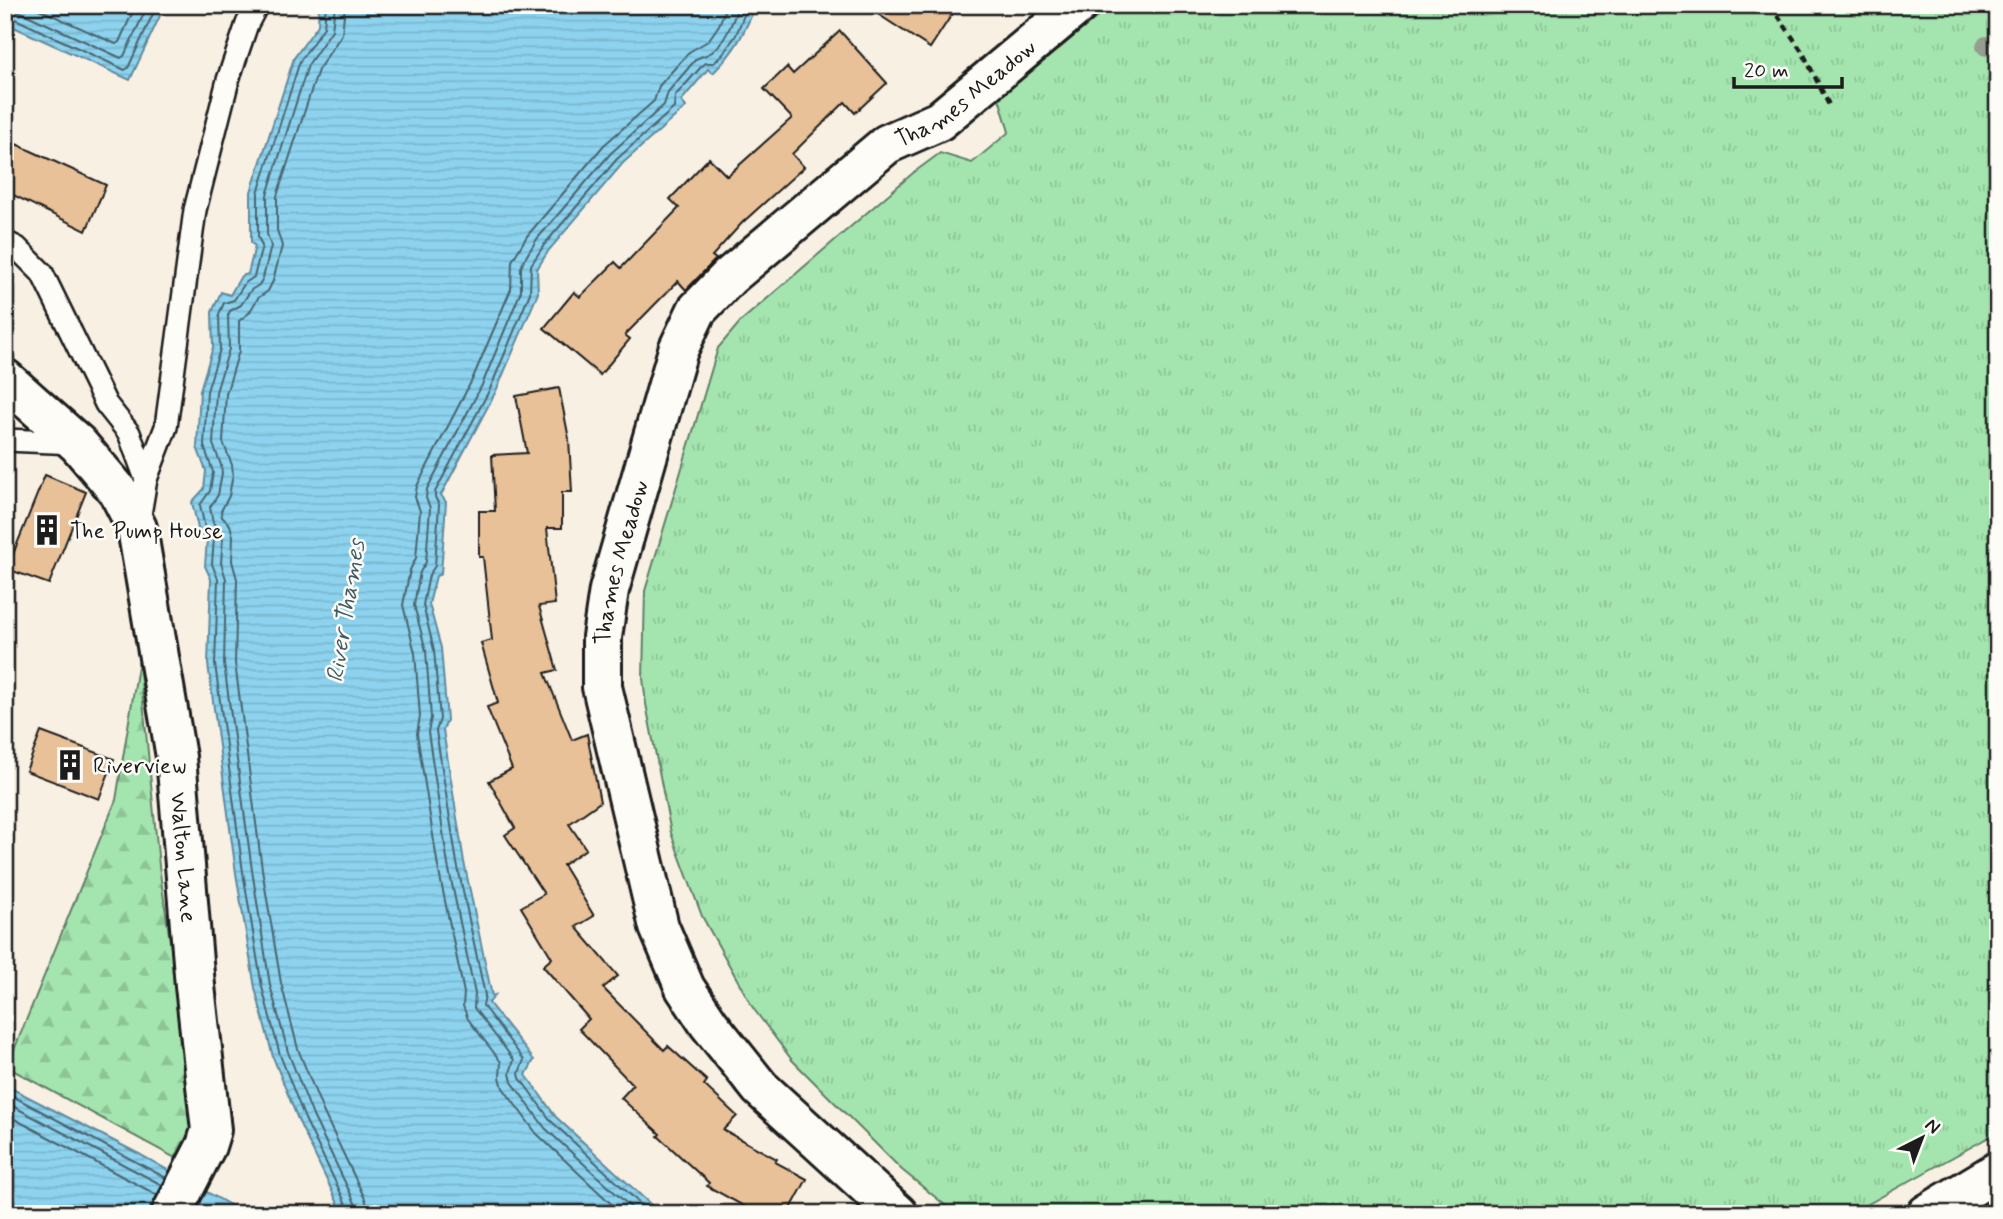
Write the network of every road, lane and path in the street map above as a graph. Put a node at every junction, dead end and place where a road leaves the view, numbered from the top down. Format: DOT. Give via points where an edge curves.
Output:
graph roads {
  1 [pos="257,5"];
  2 [pos="1078,5"];
  3 [pos="1771,5"];
  4 [pos="1830,107"];
  5 [pos="5,242"];
  6 [pos="5,379"];
  7 [pos="5,440"];
  8 [pos="78,443"];
  9 [pos="146,479"];
  10 [pos="137,528"];
  11 [pos="1998,1171"];
  12 [pos="172,1214"];
  13 [pos="898,1214"];
  14 [pos="1927,1214"];
  1 -- 9 [label="lane" via="228,80 195,210 166,427"];
  2 -- 13 [label="street, Thames Meadow" via="939,121 887,144 729,277 698,310 678,350 609,590 602,637 602,687 609,721 659,927 685,988 760,1088"];
  3 -- 4 [label="path" via="1803,52"];
  5 -- 9 [label="lane" via="43,273 106,404 129,433"];
  6 -- 8 [label="street, Walton Lane"];
  7 -- 8 [label="lane"];
  8 -- 10 [label="street, Walton Lane" via="118,491"];
  9 -- 10 [label="lane"];
  10 -- 12 [label="street, Walton Lane" via="176,757 211,1130"];
  11 -- 14 [label="street"];
}
